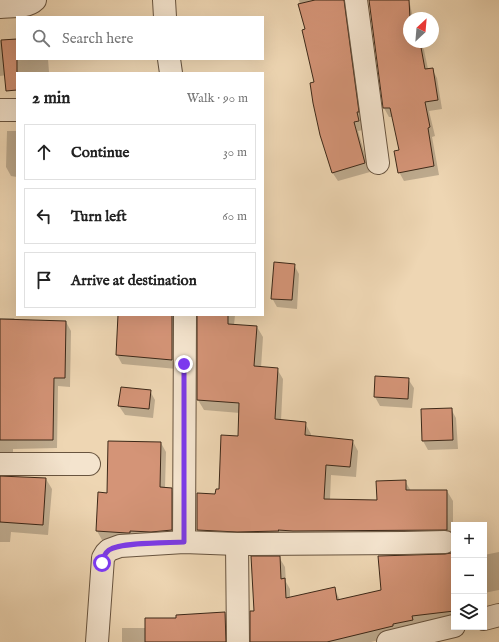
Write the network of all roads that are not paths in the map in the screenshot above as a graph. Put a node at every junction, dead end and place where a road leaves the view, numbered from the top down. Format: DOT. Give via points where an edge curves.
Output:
graph roads {
  1 [pos="35,0"];
  2 [pos="164,0"];
  3 [pos="356,0"];
  4 [pos="0,7"];
  5 [pos="165,16"];
  6 [pos="169,60"];
  7 [pos="171,72"];
  8 [pos="0,110"];
  9 [pos="16,110"];
  10 [pos="378,163"];
  11 [pos="185,316"];
  12 [pos="0,464"];
  13 [pos="89,464"];
  14 [pos="184,542"];
  15 [pos="445,542"];
  16 [pos="237,544"];
  17 [pos="499,615"];
  18 [pos="487,618"];
  19 [pos="451,627"];
  20 [pos="97,642"];
  21 [pos="238,642"];
  22 [pos="388,642"];
  1 -- 4 [label="street" via="26,5"];
  2 -- 5 [label="street"];
  3 -- 10 [label="street"];
  6 -- 7 [label="street"];
  8 -- 9 [label="street"];
  11 -- 14 [label="street"];
  12 -- 13 [label="street"];
  14 -- 16 [label="street"];
  14 -- 20 [label="street" via="120,546 106,553 102,563"];
  15 -- 16 [label="street"];
  16 -- 21 [label="street"];
  17 -- 18 [label="street"];
  19 -- 22 [label="street"];
}
